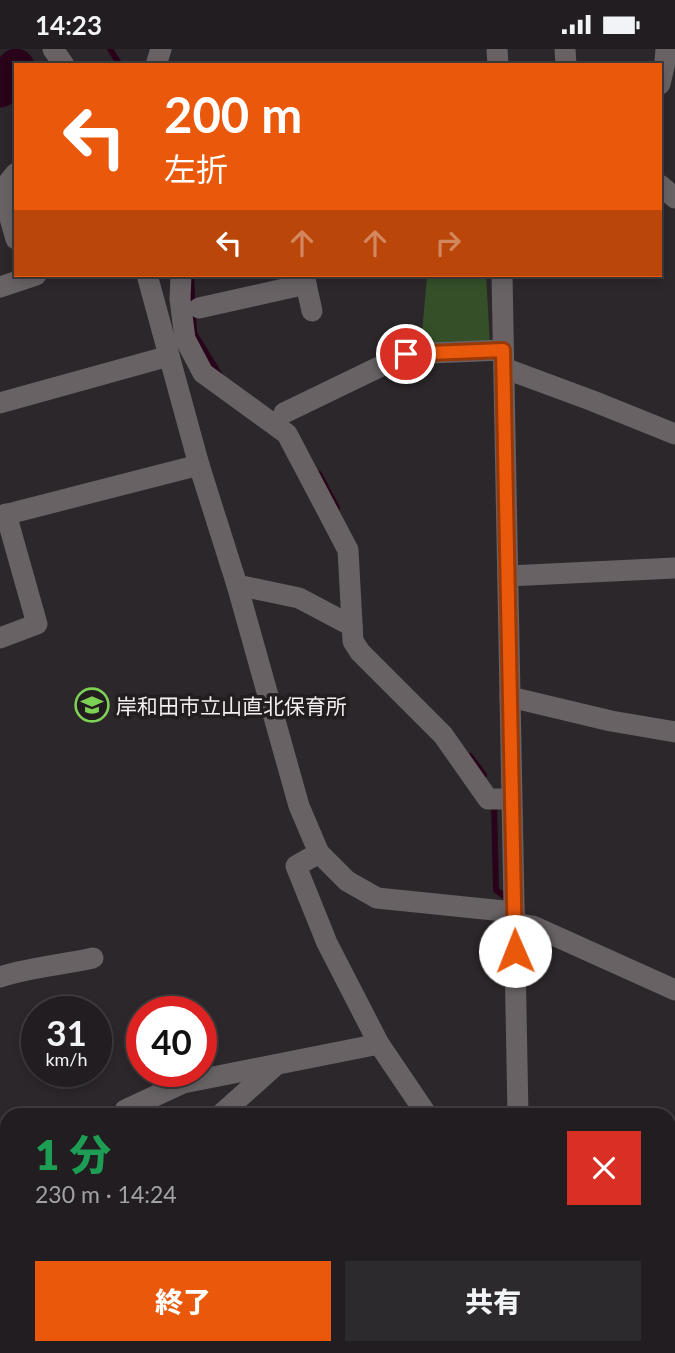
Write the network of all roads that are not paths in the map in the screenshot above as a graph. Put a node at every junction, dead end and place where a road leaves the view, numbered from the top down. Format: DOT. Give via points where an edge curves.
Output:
graph roads {
  1 [pos="666,49"];
  2 [pos="662,75"];
  3 [pos="14,175"];
  4 [pos="14,232"];
  5 [pos="27,277"];
  6 [pos="147,277"];
  7 [pos="181,277"];
  8 [pos="502,277"];
  9 [pos="305,279"];
  10 [pos="0,287"];
  11 [pos="199,308"];
  12 [pos="312,311"];
  13 [pos="169,356"];
  14 [pos="503,359"];
  15 [pos="0,403"];
  16 [pos="284,413"];
  17 [pos="675,434"];
  18 [pos="199,465"];
  19 [pos="3,515"];
  20 [pos="675,568"];
  21 [pos="508,576"];
  22 [pos="237,585"];
  23 [pos="352,626"];
  24 [pos="0,638"];
  25 [pos="510,697"];
  26 [pos="675,732"];
  27 [pos="500,799"];
  28 [pos="320,853"];
  29 [pos="514,910"];
  30 [pos="93,958"];
  31 [pos="0,977"];
  32 [pos="675,990"];
  33 [pos="379,1044"];
  34 [pos="278,1064"];
  35 [pos="129,1108"];
  36 [pos="228,1108"];
  37 [pos="422,1108"];
  38 [pos="518,1108"];
  1 -- 2 [label="street"];
  3 -- 4 [label="street" via="2,190"];
  5 -- 10 [label="street"];
  6 -- 13 [label="street"];
  7 -- 23 [label="street" via="185,339 203,373 287,434 348,550"];
  8 -- 14 [label="street"];
  9 -- 11 [label="street"];
  9 -- 12 [label="street"];
  13 -- 15 [label="street"];
  13 -- 18 [label="street"];
  14 -- 16 [label="street" via="406,354"];
  14 -- 17 [label="street"];
  14 -- 21 [label="street"];
  18 -- 19 [label="street"];
  18 -- 22 [label="street"];
  19 -- 24 [label="street" via="37,624"];
  20 -- 21 [label="street"];
  21 -- 25 [label="street"];
  22 -- 23 [label="street" via="299,598"];
  22 -- 28 [label="street" via="299,806"];
  23 -- 27 [label="street" via="360,652"];
  25 -- 26 [label="street"];
  25 -- 27 [label="street"];
  27 -- 29 [label="street"];
  28 -- 29 [label="street" via="347,881 377,898"];
  28 -- 33 [label="street" via="296,866 327,943"];
  29 -- 32 [label="street" via="533,926"];
  29 -- 38 [label="street"];
  30 -- 31 [label="street"];
  33 -- 34 [label="street"];
  33 -- 37 [label="street"];
  34 -- 35 [label="street" via="183,1083"];
  34 -- 36 [label="street"];
}
